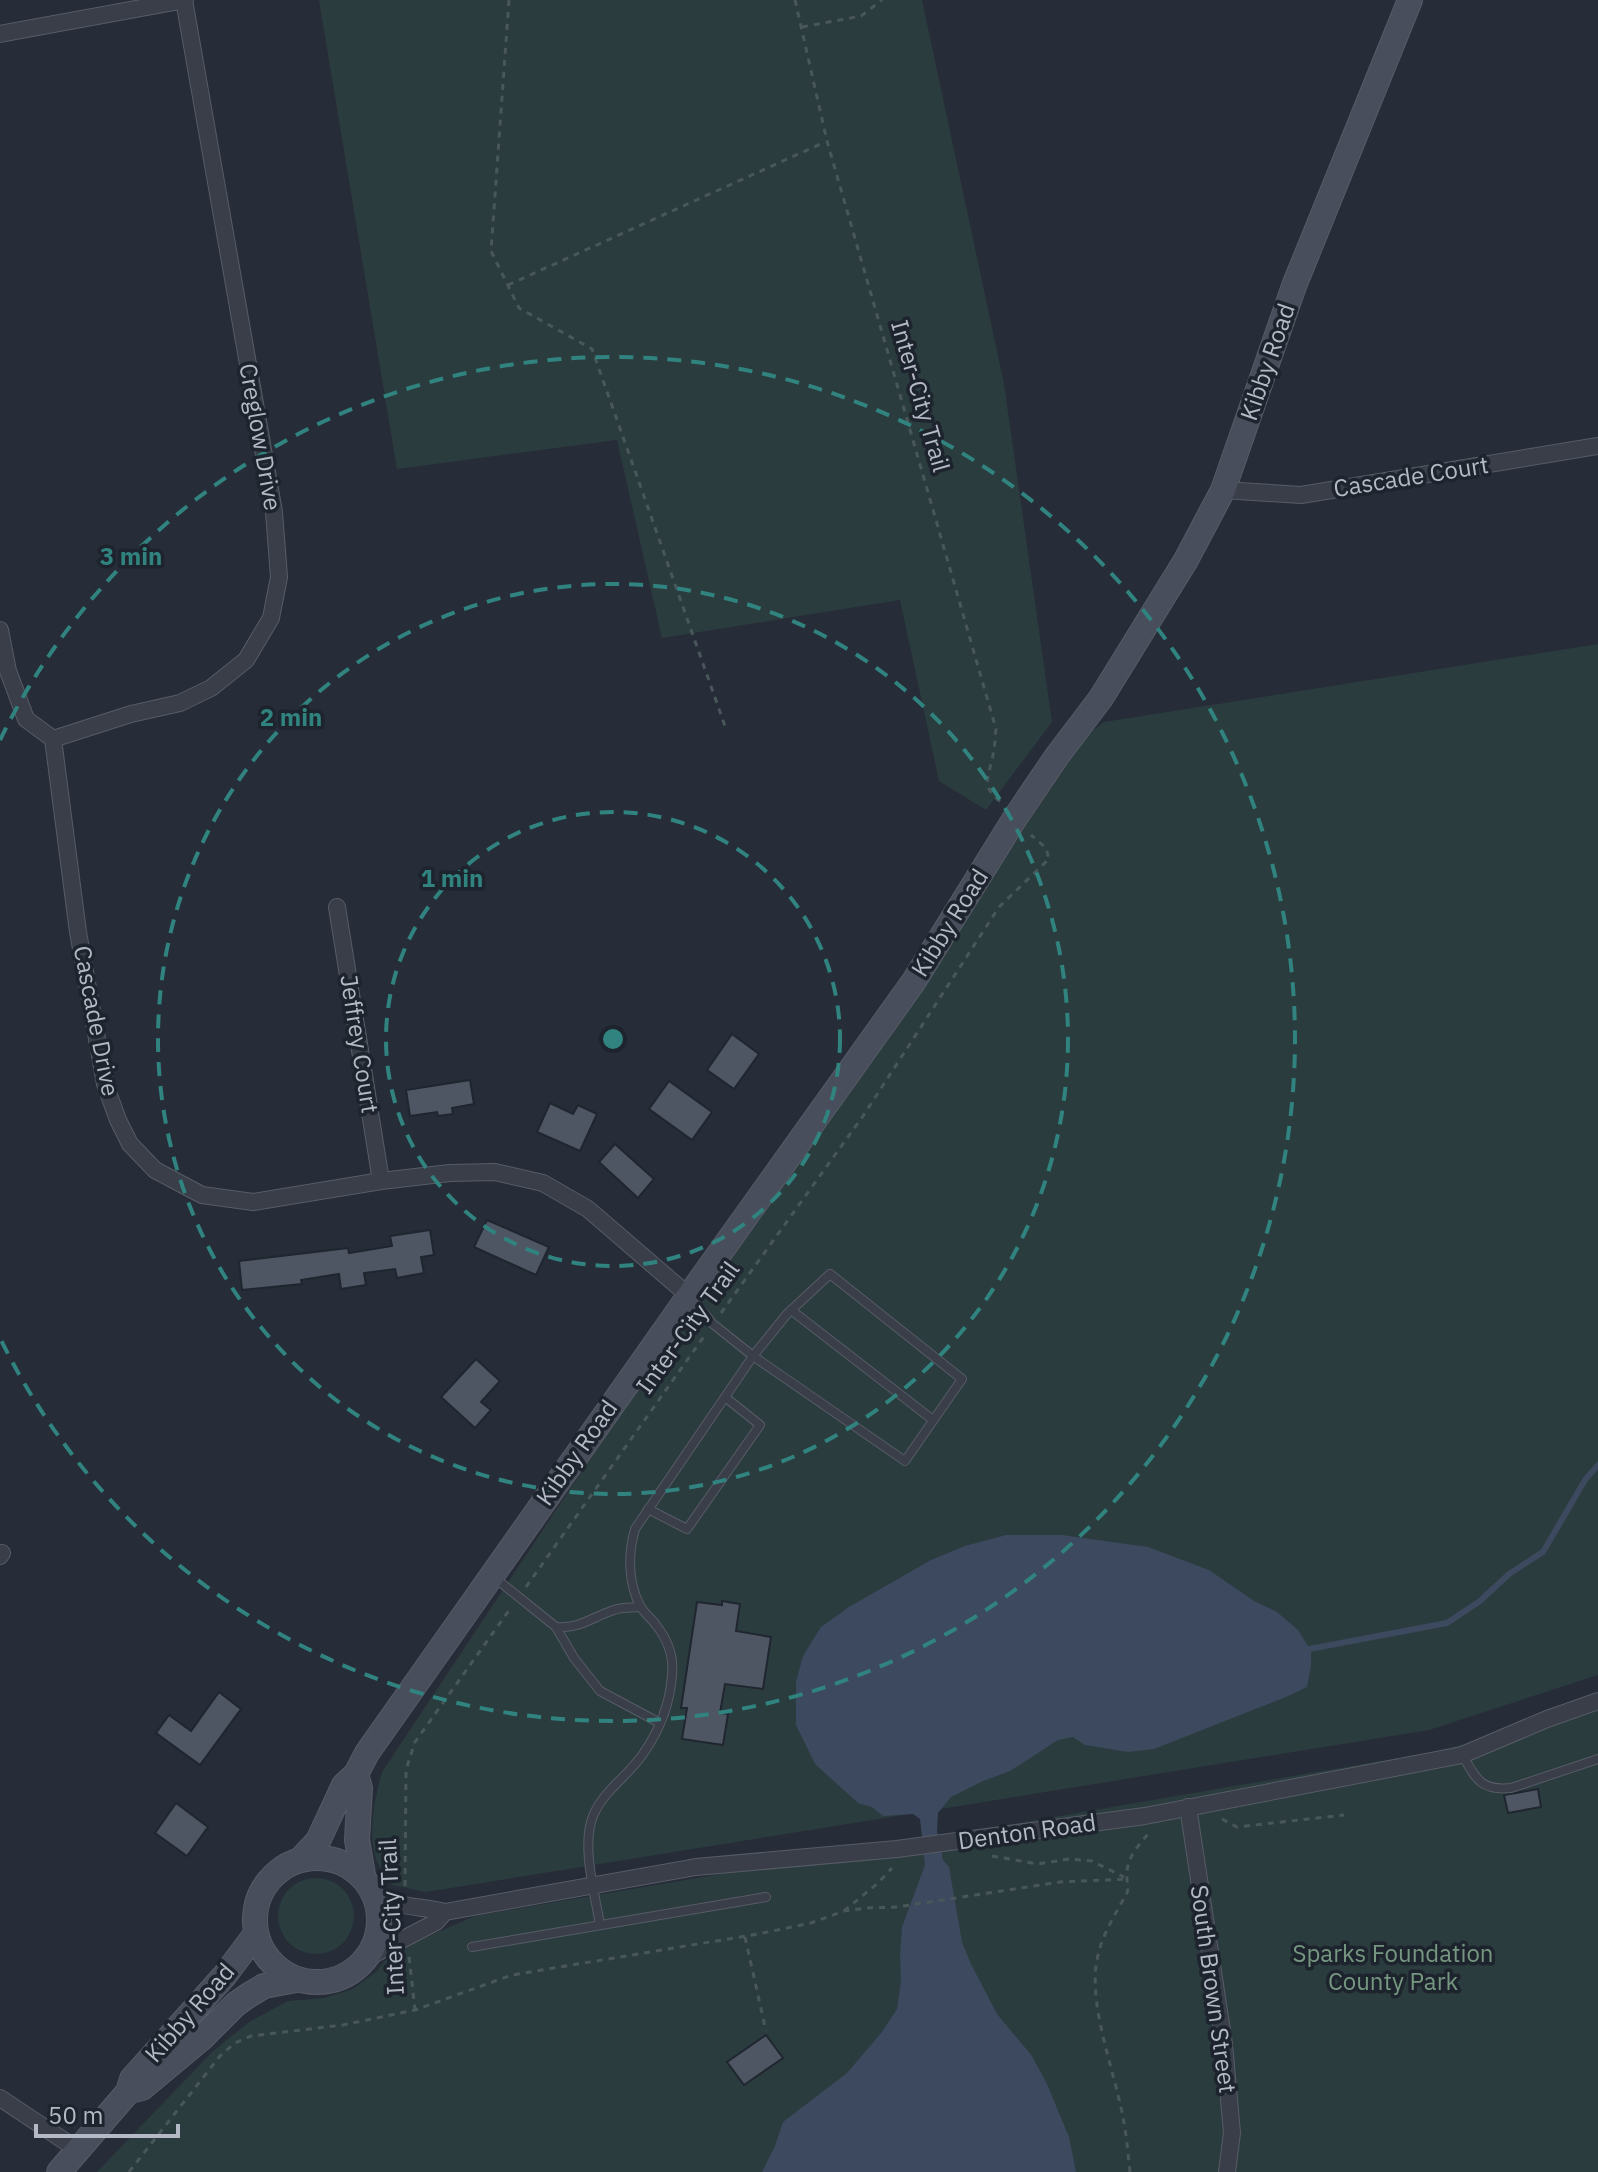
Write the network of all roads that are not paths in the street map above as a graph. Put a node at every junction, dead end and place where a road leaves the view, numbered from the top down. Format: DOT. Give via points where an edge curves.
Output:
graph roads {
  1 [pos="184,0"];
  2 [pos="1410,0"];
  3 [pos="0,34"];
  4 [pos="1598,446"];
  5 [pos="1223,490"];
  6 [pos="0,630"];
  7 [pos="53,739"];
  8 [pos="337,907"];
  9 [pos="381,1181"];
  10 [pos="689,1296"];
  11 [pos="791,1310"];
  12 [pos="753,1356"];
  13 [pos="725,1397"];
  14 [pos="933,1420"];
  15 [pos="648,1509"];
  16 [pos="491,1575"];
  17 [pos="641,1607"];
  18 [pos="556,1627"];
  19 [pos="1598,1701"];
  20 [pos="660,1723"];
  21 [pos="1462,1755"];
  22 [pos="1598,1759"];
  23 [pos="356,1774"];
  24 [pos="1188,1807"];
  25 [pos="302,1858"];
  26 [pos="368,1882"];
  27 [pos="594,1886"];
  28 [pos="766,1897"];
  29 [pos="445,1912"];
  30 [pos="600,1925"];
  31 [pos="255,1935"];
  32 [pos="472,1947"];
  33 [pos="365,1959"];
  34 [pos="296,1980"];
  35 [pos="128,2092"];
  36 [pos="0,2098"];
  37 [pos="78,2150"];
  38 [pos="59,2172"];
  39 [pos="1227,2172"];
  1 -- 3 [label="street"];
  1 -- 7 [label="street, Creglow Drive" via="274,512 279,577 271,618 246,660 211,688 180,703"];
  2 -- 5 [label="main road, Kibby Road" via="1294,286"];
  4 -- 5 [label="street, Cascade Court" via="1301,495"];
  5 -- 10 [label="main road, Kibby Road" via="1109,685 1015,818 914,981"];
  6 -- 7 [label="street" via="26,719"];
  7 -- 9 [label="street, Cascade Drive" via="78,932 105,1084 130,1144 155,1170 202,1195 253,1202"];
  8 -- 9 [label="street, Jeffrey Court"];
  9 -- 10 [label="street, Cascade Drive" via="495,1172 543,1183 588,1209"];
  10 -- 12 [label="lane" via="713,1324"];
  10 -- 16 [label="main road, Kibby Road"];
  11 -- 12 [label="lane"];
  11 -- 14 [label="lane"];
  11 -- 14 [label="lane" via="830,1274 962,1379"];
  12 -- 13 [label="lane"];
  12 -- 14 [label="lane" via="905,1461"];
  13 -- 15 [label="lane"];
  13 -- 15 [label="lane" via="760,1425 687,1529"];
  15 -- 17 [label="lane" via="630,1549 631,1580"];
  16 -- 18 [label="lane"];
  16 -- 23 [label="main road, Kibby Road"];
  17 -- 18 [label="lane" via="615,1609 589,1622"];
  17 -- 20 [label="lane" via="672,1653 667,1711"];
  18 -- 20 [label="lane" via="600,1691"];
  19 -- 21 [label="street, Denton Road"];
  20 -- 27 [label="lane" via="642,1755 592,1817 588,1851"];
  21 -- 22 [label="lane" via="1477,1779 1498,1789"];
  21 -- 24 [label="street, Denton Road"];
  23 -- 25 [label="main road, Kibby Road" via="344,1785 318,1841"];
  23 -- 26 [label="main road" via="357,1840"];
  24 -- 27 [label="street, Denton Road" via="971,1839 901,1856 696,1867"];
  24 -- 39 [label="street, South Brown Street" via="1224,2044 1232,2133"];
  25 -- 26 [label="main road" via="333,1859 352,1866"];
  25 -- 31 [label="main road" via="270,1879 259,1899"];
  26 -- 29 [label="street, Denton Road" via="387,1901"];
  26 -- 33 [label="main road" via="379,1919"];
  27 -- 29 [label="street, Denton Road"];
  27 -- 30 [label="lane"];
  28 -- 30 [label="lane"];
  29 -- 33 [label="street, Denton Road" via="436,1922"];
  30 -- 32 [label="lane"];
  31 -- 34 [label="main road" via="270,1963"];
  31 -- 35 [label="main road, Kibby Road" via="132,2079"];
  33 -- 34 [label="main road" via="327,1982"];
  34 -- 35 [label="main road, Kibby Road" via="264,1986 249,1995 142,2088"];
  35 -- 37 [label="main road, Kibby Road"];
  36 -- 37 [label="street"];
  37 -- 38 [label="main road, Kibby Road"];
}
